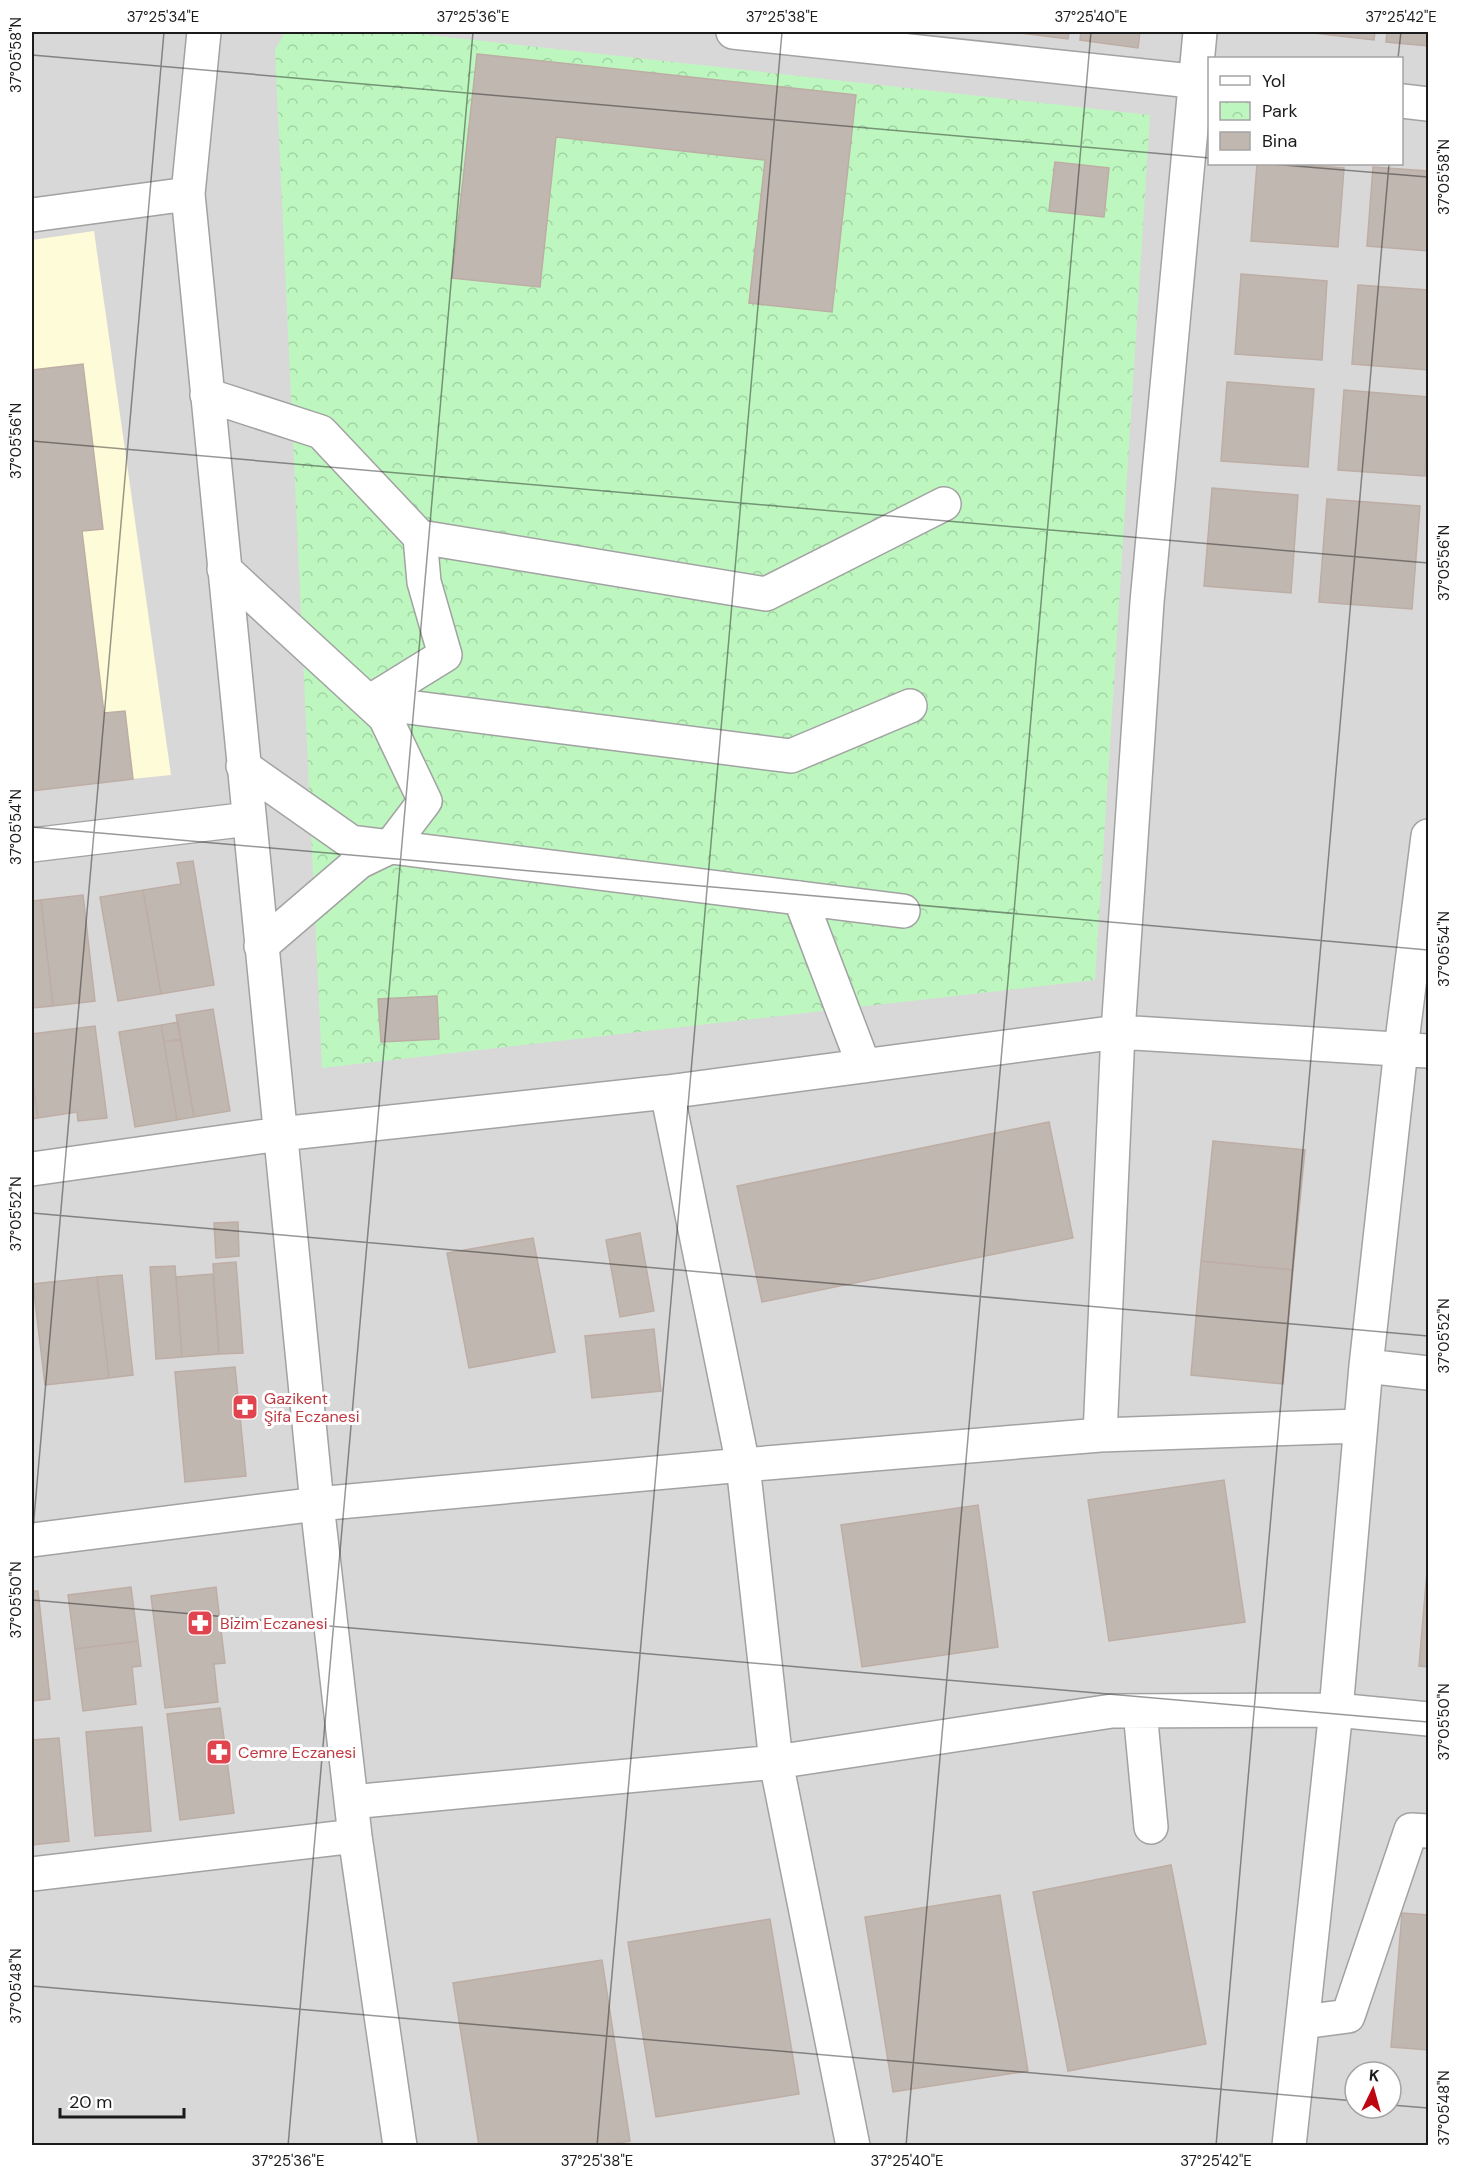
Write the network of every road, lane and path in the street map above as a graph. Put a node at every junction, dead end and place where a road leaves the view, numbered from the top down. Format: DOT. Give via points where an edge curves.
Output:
graph roads {
  1 [pos="204,32"];
  2 [pos="733,32"];
  3 [pos="1200,32"];
  4 [pos="1202,83"];
  5 [pos="1403,101"];
  6 [pos="1428,104"];
  7 [pos="188,194"];
  8 [pos="32,215"];
  9 [pos="207,395"];
  10 [pos="944,504"];
  11 [pos="420,537"];
  12 [pos="224,569"];
  13 [pos="369,702"];
  14 [pos="910,706"];
  15 [pos="243,766"];
  16 [pos="249,819"];
  17 [pos="1428,836"];
  18 [pos="32,844"];
  19 [pos="390,847"];
  20 [pos="800,898"];
  21 [pos="903,911"];
  22 [pos="261,946"];
  23 [pos="1118,1032"];
  24 [pos="1415,1050"];
  25 [pos="864,1066"];
  26 [pos="667,1092"];
  27 [pos="280,1134"];
  28 [pos="32,1169"];
  29 [pos="1366,1366"];
  30 [pos="1428,1373"];
  31 [pos="1359,1426"];
  32 [pos="1100,1435"];
  33 [pos="743,1465"];
  34 [pos="317,1504"];
  35 [pos="32,1540"];
  36 [pos="1336,1710"];
  37 [pos="1140,1711"];
  38 [pos="1428,1719"];
  39 [pos="776,1762"];
  40 [pos="351,1802"];
  41 [pos="1150,1827"];
  42 [pos="1428,1831"];
  43 [pos="355,1836"];
  44 [pos="32,1874"];
  45 [pos="1303,2022"];
  46 [pos="400,2145"];
  47 [pos="853,2145"];
  48 [pos="1289,2145"];
  1 -- 7 [label="street"];
  2 -- 4 [label="street"];
  3 -- 4 [label="street"];
  4 -- 23 [label="street" via="1148,602"];
  5 -- 6 [label="street"];
  7 -- 8 [label="street"];
  7 -- 9 [label="street"];
  9 -- 11 [label="street" via="321,432"];
  9 -- 12 [label="street"];
  10 -- 11 [label="street" via="766,594"];
  11 -- 13 [label="street" via="424,582 445,655"];
  12 -- 13 [label="street"];
  12 -- 15 [label="street"];
  13 -- 14 [label="street" via="791,756"];
  13 -- 19 [label="street" via="385,717 425,801"];
  15 -- 16 [label="street"];
  15 -- 19 [label="street" via="351,842"];
  16 -- 18 [label="street"];
  16 -- 22 [label="street"];
  17 -- 24 [label="street"];
  19 -- 20 [label="street"];
  19 -- 22 [label="street" via="359,862"];
  20 -- 21 [label="street"];
  20 -- 25 [label="street"];
  22 -- 27 [label="street"];
  23 -- 24 [label="street"];
  23 -- 25 [label="street"];
  23 -- 32 [label="street"];
  24 -- 29 [label="street"];
  25 -- 26 [label="street"];
  26 -- 27 [label="street"];
  26 -- 33 [label="street"];
  27 -- 28 [label="street"];
  27 -- 34 [label="street"];
  29 -- 30 [label="street"];
  29 -- 31 [label="street"];
  31 -- 32 [label="street"];
  31 -- 36 [label="street"];
  32 -- 33 [label="street"];
  33 -- 34 [label="street"];
  33 -- 39 [label="street"];
  34 -- 35 [label="street"];
  34 -- 40 [label="street"];
  36 -- 37 [label="street"];
  36 -- 38 [label="street"];
  36 -- 45 [label="street"];
  37 -- 39 [label="street" via="1112,1711"];
  37 -- 41 [label="street"];
  39 -- 40 [label="street"];
  39 -- 47 [label="street"];
  40 -- 43 [label="street"];
  42 -- 45 [label="street" via="1411,1830 1348,2016"];
  43 -- 44 [label="street"];
  43 -- 46 [label="street"];
  45 -- 48 [label="street"];
}
